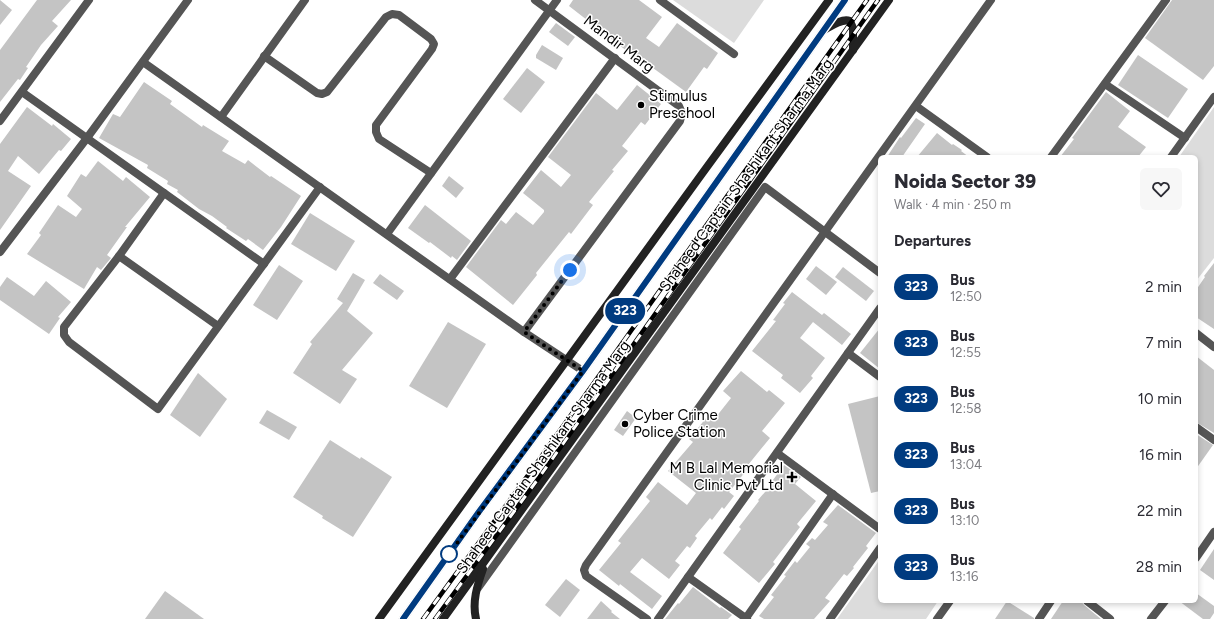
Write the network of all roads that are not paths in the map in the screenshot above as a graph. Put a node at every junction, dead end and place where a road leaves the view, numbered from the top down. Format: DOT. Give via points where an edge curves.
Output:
graph roads {
  1 [pos="89,0"];
  2 [pos="188,0"];
  3 [pos="305,0"];
  4 [pos="536,0"];
  5 [pos="557,0"];
  6 [pos="660,0"];
  7 [pos="829,0"];
  8 [pos="844,0"];
  9 [pos="889,0"];
  10 [pos="991,0"];
  11 [pos="1166,0"];
  12 [pos="550,10"];
  13 [pos="821,31"];
  14 [pos="853,50"];
  15 [pos="734,54"];
  16 [pos="264,56"];
  17 [pos="615,58"];
  18 [pos="143,62"];
  19 [pos="1105,84"];
  20 [pos="22,92"];
  21 [pos="1214,97"];
  22 [pos="916,106"];
  23 [pos="221,117"];
  24 [pos="0,121"];
  25 [pos="87,138"];
  26 [pos="1185,138"];
  27 [pos="884,155"];
  28 [pos="984,155"];
  29 [pos="1052,155"];
  30 [pos="1172,155"];
  31 [pos="878,164"];
  32 [pos="431,173"];
  33 [pos="320,187"];
  34 [pos="164,193"];
  35 [pos="825,232"];
  36 [pos="386,234"];
  37 [pos="0,252"];
  38 [pos="119,256"];
  39 [pos="264,264"];
  40 [pos="878,272"];
  41 [pos="450,279"];
  42 [pos="878,311"];
  43 [pos="218,326"];
  44 [pos="524,332"];
  45 [pos="1198,335"];
  46 [pos="1214,347"];
  47 [pos="848,353"];
  48 [pos="566,360"];
  49 [pos="583,371"];
  50 [pos="878,376"];
  51 [pos="1198,428"];
  52 [pos="1214,440"];
  53 [pos="777,453"];
  54 [pos="833,494"];
  55 [pos="878,527"];
  56 [pos="1214,532"];
  57 [pos="878,551"];
  58 [pos="1198,555"];
  59 [pos="485,563"];
  60 [pos="688,577"];
  61 [pos="476,591"];
  62 [pos="949,603"];
  63 [pos="1050,603"];
  64 [pos="1090,603"];
  65 [pos="1163,603"];
  66 [pos="379,619"];
  67 [pos="403,619"];
  68 [pos="443,619"];
  69 [pos="476,619"];
  70 [pos="647,619"];
  71 [pos="658,619"];
  72 [pos="746,619"];
  73 [pos="830,619"];
  74 [pos="937,619"];
  75 [pos="1039,619"];
  76 [pos="1110,619"];
  77 [pos="1151,619"];
  1 -- 20 [label="street"];
  2 -- 18 [label="street"];
  3 -- 16 [label="street"];
  4 -- 12 [label="street, Mandir Marg"];
  5 -- 12 [label="street"];
  6 -- 15 [label="street"];
  7 -- 48 [label="main road"];
  8 -- 13 [label="main road, Shaheed Captain Shashikant Sharma Marg"];
  9 -- 14 [label="main road, Shaheed Captain Shashikant Sharma Marg"];
  10 -- 22 [label="street"];
  11 -- 19 [label="street"];
  12 -- 17 [label="street, Mandir Marg"];
  12 -- 32 [label="street"];
  13 -- 14 [label="main road" via="841,21 850,21 853,28"];
  13 -- 49 [label="main road, Shaheed Captain Shashikant Sharma Marg"];
  14 -- 59 [label="main road, Shaheed Captain Shashikant Sharma Marg"];
  16 -- 23 [label="street"];
  16 -- 32 [label="street" via="322,94 386,17 392,14 399,15 434,44 376,125 376,132 379,139"];
  17 -- 41 [label="street"];
  17 -- 44 [label="street, Mandir Marg" via="679,106 682,113 680,121"];
  18 -- 23 [label="street"];
  18 -- 25 [label="street"];
  19 -- 26 [label="street"];
  19 -- 29 [label="street"];
  20 -- 24 [label="street"];
  20 -- 25 [label="street"];
  21 -- 26 [label="street"];
  22 -- 27 [label="street"];
  22 -- 28 [label="street"];
  23 -- 33 [label="street"];
  25 -- 34 [label="street"];
  25 -- 37 [label="street"];
  26 -- 30 [label="street"];
  31 -- 35 [label="street"];
  32 -- 36 [label="street"];
  33 -- 36 [label="street"];
  33 -- 39 [label="street"];
  34 -- 38 [label="street"];
  34 -- 39 [label="street"];
  35 -- 40 [label="street"];
  35 -- 61 [label="street" via="764,187"];
  35 -- 70 [label="street" via="586,565 586,576"];
  36 -- 41 [label="street"];
  38 -- 43 [label="street"];
  38 -- 43 [label="street" via="64,327 64,335 69,342 158,409"];
  39 -- 43 [label="street"];
  41 -- 44 [label="street"];
  42 -- 47 [label="street"];
  44 -- 48 [label="street"];
  45 -- 46 [label="street"];
  47 -- 50 [label="street"];
  47 -- 53 [label="street"];
  48 -- 49 [label="street"];
  48 -- 66 [label="main road"];
  49 -- 67 [label="main road, Shaheed Captain Shashikant Sharma Marg"];
  51 -- 52 [label="street"];
  53 -- 54 [label="street"];
  53 -- 60 [label="street"];
  54 -- 55 [label="street"];
  54 -- 72 [label="street"];
  56 -- 58 [label="street"];
  57 -- 73 [label="street"];
  59 -- 61 [label="main road"];
  59 -- 68 [label="main road, Shaheed Captain Shashikant Sharma Marg"];
  60 -- 71 [label="street"];
  60 -- 72 [label="street"];
  61 -- 69 [label="main road"];
  62 -- 74 [label="street"];
  63 -- 75 [label="street"];
  64 -- 76 [label="street"];
  65 -- 77 [label="street"];
}
